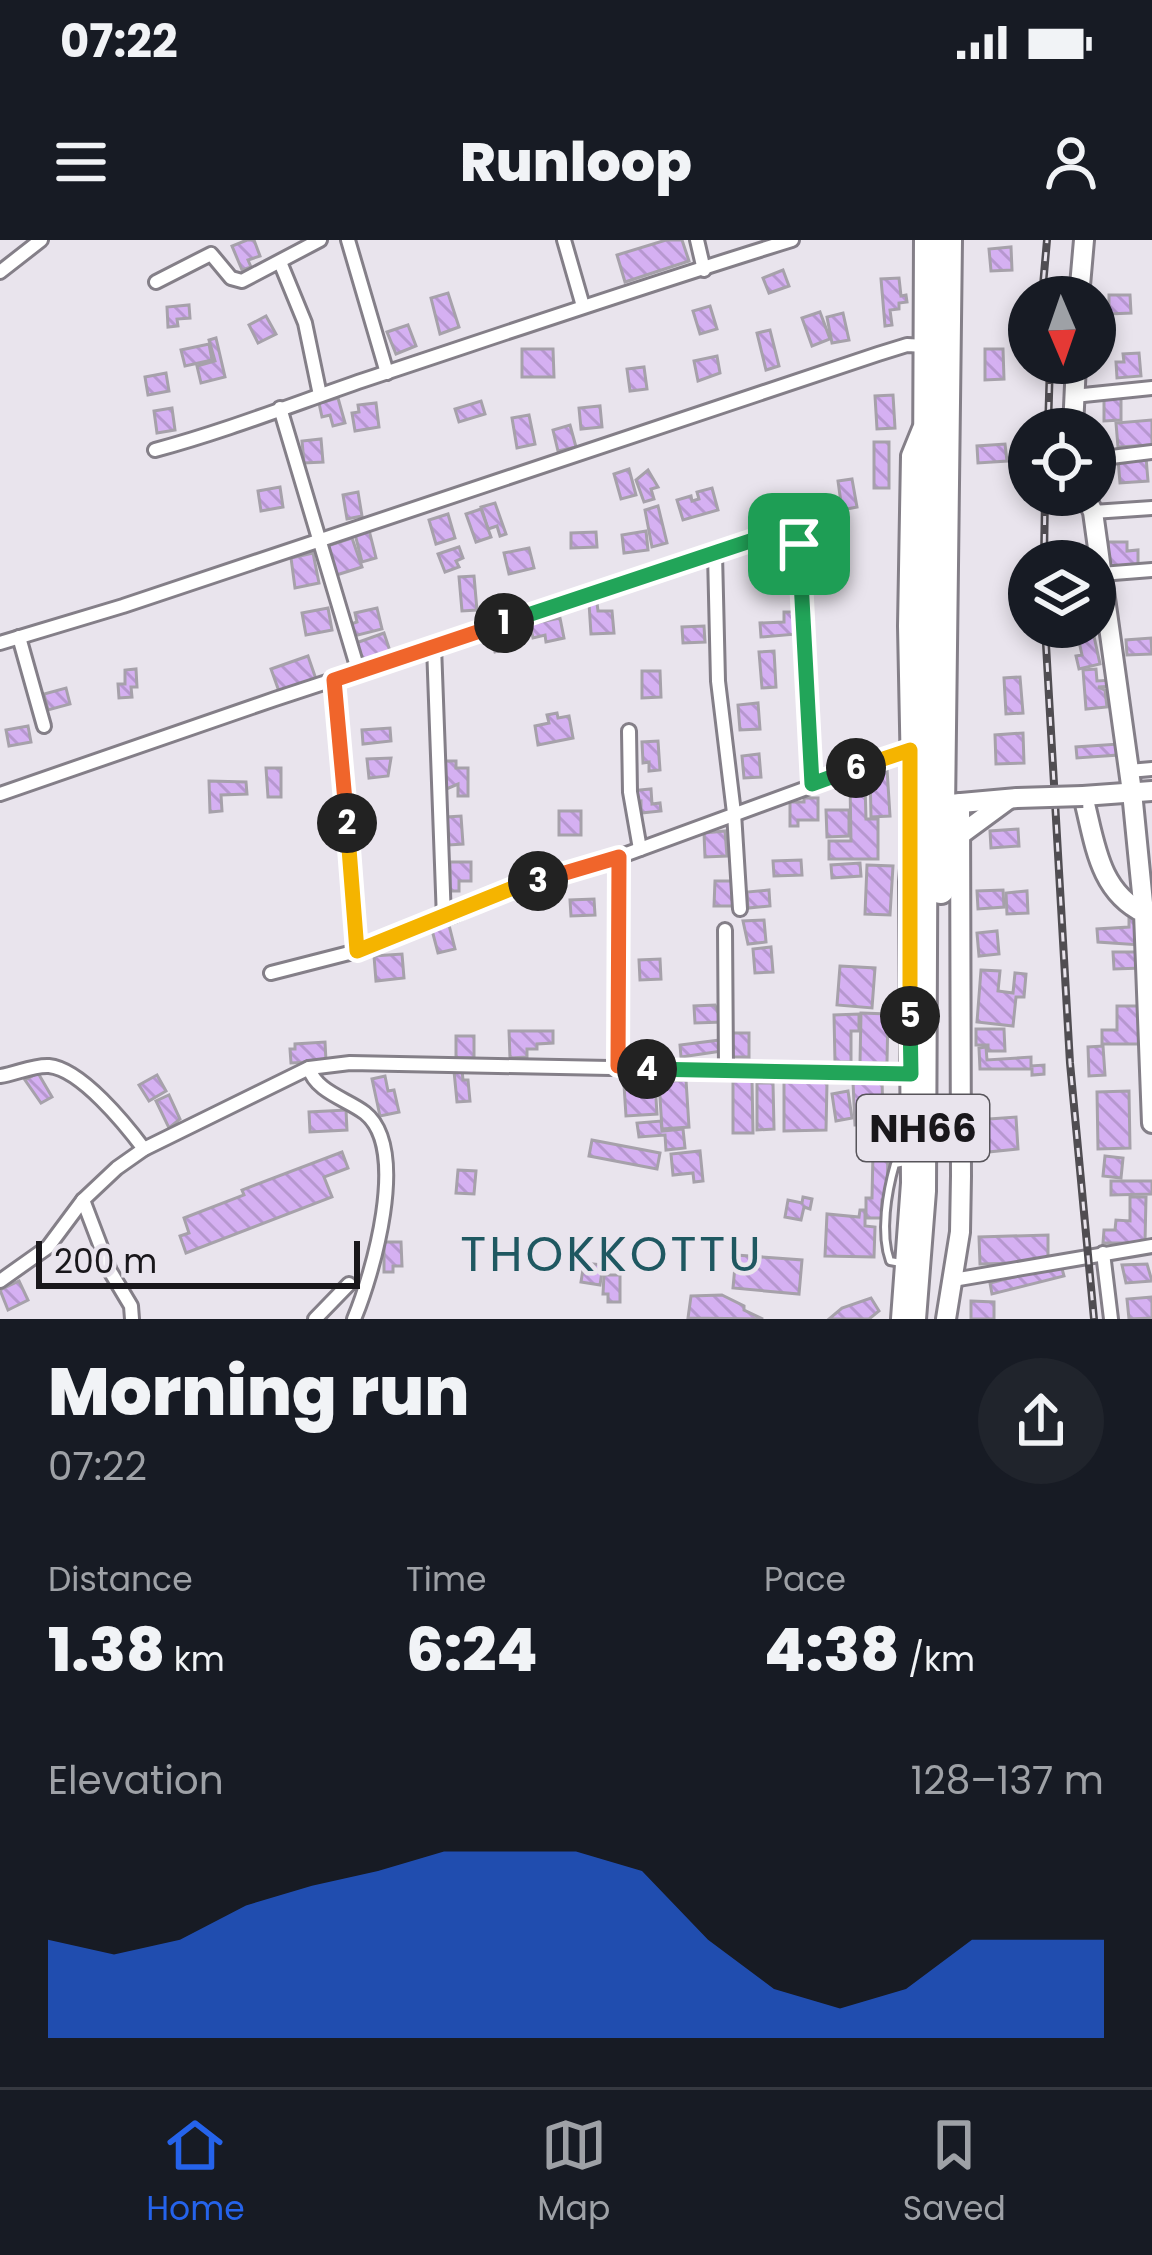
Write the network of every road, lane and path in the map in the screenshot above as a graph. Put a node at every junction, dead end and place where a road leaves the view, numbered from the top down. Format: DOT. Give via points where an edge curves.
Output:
graph roads {
  1 [pos="41,240"];
  2 [pos="320,240"];
  3 [pos="348,240"];
  4 [pos="564,240"];
  5 [pos="697,240"];
  6 [pos="792,240"];
  7 [pos="927,240"];
  8 [pos="949,240"];
  9 [pos="1084,240"];
  10 [pos="280,262"];
  11 [pos="704,270"];
  12 [pos="0,272"];
  13 [pos="1081,276"];
  14 [pos="156,282"];
  15 [pos="583,307"];
  16 [pos="925,346"];
  17 [pos="387,373"];
  18 [pos="1075,384"];
  19 [pos="1152,388"];
  20 [pos="320,395"];
  21 [pos="1074,396"];
  22 [pos="280,408"];
  23 [pos="1074,408"];
  24 [pos="936,422"];
  25 [pos="154,450"];
  26 [pos="1152,452"];
  27 [pos="1116,456"];
  28 [pos="1116,505"];
  29 [pos="1152,508"];
  30 [pos="317,541"];
  31 [pos="715,554"];
  32 [pos="1152,570"];
  33 [pos="1116,573"];
  34 [pos="19,638"];
  35 [pos="0,644"];
  36 [pos="434,646"];
  37 [pos="1112,648"];
  38 [pos="359,673"];
  39 [pos="334,680"];
  40 [pos="44,726"];
  41 [pos="629,731"];
  42 [pos="916,748"];
  43 [pos="1152,769"];
  44 [pos="1129,771"];
  45 [pos="812,784"];
  46 [pos="1142,792"];
  47 [pos="0,794"];
  48 [pos="1083,796"];
  49 [pos="1013,798"];
  50 [pos="935,811"];
  51 [pos="734,813"];
  52 [pos="961,835"];
  53 [pos="640,849"];
  54 [pos="619,857"];
  55 [pos="740,909"];
  56 [pos="1144,913"];
  57 [pos="444,919"];
  58 [pos="725,930"];
  59 [pos="932,937"];
  60 [pos="357,951"];
  61 [pos="272,973"];
  62 [pos="618,1066"];
  63 [pos="309,1067"];
  64 [pos="726,1068"];
  65 [pos="911,1074"];
  66 [pos="0,1076"];
  67 [pos="1152,1124"];
  68 [pos="144,1149"];
  69 [pos="83,1200"];
  70 [pos="1152,1246"];
  71 [pos="1103,1253"];
  72 [pos="0,1280"];
  73 [pos="953,1280"];
  74 [pos="349,1284"];
  75 [pos="132,1319"];
  76 [pos="315,1319"];
  77 [pos="354,1319"];
  78 [pos="901,1319"];
  79 [pos="914,1319"];
  80 [pos="928,1319"];
  81 [pos="946,1319"];
  82 [pos="1111,1319"];
  1 -- 12 [label="street"];
  2 -- 10 [label="street"];
  3 -- 17 [label="street"];
  4 -- 15 [label="street"];
  5 -- 11 [label="street"];
  6 -- 11 [label="street"];
  7 -- 16 [label="highway, NH66"];
  8 -- 24 [label="highway, NH66"];
  9 -- 13 [label="street"];
  10 -- 14 [label="street" via="236,281 212,254"];
  10 -- 20 [label="street" via="305,323"];
  11 -- 15 [label="street"];
  15 -- 17 [label="street"];
  16 -- 24 [label="highway, NH66"];
  16 -- 30 [label="street" via="878,354"];
  17 -- 20 [label="street"];
  18 -- 21 [label="street"];
  19 -- 21 [label="street"];
  20 -- 22 [label="street"];
  21 -- 23 [label="street"];
  22 -- 25 [label="street"];
  22 -- 30 [label="street"];
  24 -- 42 [label="highway, NH66"];
  24 -- 50 [label="highway, NH66"];
  26 -- 27 [label="street"];
  28 -- 29 [label="street"];
  30 -- 34 [label="street"];
  30 -- 38 [label="street"];
  31 -- 36 [label="street"];
  31 -- 45 [label="street" via="797,531"];
  31 -- 51 [label="street" via="718,680"];
  32 -- 33 [label="street"];
  34 -- 35 [label="street"];
  34 -- 40 [label="street"];
  36 -- 38 [label="street"];
  36 -- 57 [label="street"];
  37 -- 44 [label="street"];
  38 -- 39 [label="street"];
  39 -- 47 [label="street"];
  39 -- 60 [label="street"];
  41 -- 53 [label="street"];
  42 -- 45 [label="street"];
  42 -- 50 [label="highway, NH66"];
  43 -- 44 [label="street"];
  44 -- 46 [label="street"];
  45 -- 51 [label="street"];
  46 -- 48 [label="street"];
  46 -- 56 [label="street"];
  48 -- 49 [label="street, bridge"];
  48 -- 56 [label="street" via="1104,876 1122,903"];
  49 -- 50 [label="street"];
  49 -- 52 [label="street"];
  50 -- 52 [label="street"];
  50 -- 59 [label="highway, NH66"];
  50 -- 65 [label="street" via="909,926"];
  51 -- 53 [label="street"];
  51 -- 55 [label="street"];
  52 -- 73 [label="street" via="962,1176"];
  53 -- 54 [label="street"];
  54 -- 57 [label="street" via="513,888"];
  54 -- 62 [label="street"];
  56 -- 67 [label="street"];
  57 -- 60 [label="street"];
  58 -- 64 [label="street"];
  59 -- 79 [label="highway, NH66"];
  59 -- 80 [label="highway, NH66" via="937,1191"];
  60 -- 61 [label="street"];
  62 -- 63 [label="street"];
  62 -- 64 [label="street"];
  63 -- 68 [label="street"];
  63 -- 77 [label="street" via="319,1084 369,1116 384,1146 377,1254"];
  64 -- 65 [label="street"];
  65 -- 78 [label="street"];
  66 -- 68 [label="street" via="57,1068 106,1102"];
  68 -- 69 [label="street"];
  69 -- 72 [label="street" via="48,1247"];
  69 -- 75 [label="street"];
  70 -- 71 [label="street"];
  71 -- 73 [label="street"];
  71 -- 82 [label="street"];
  73 -- 81 [label="street"];
  74 -- 76 [label="street"];
}
